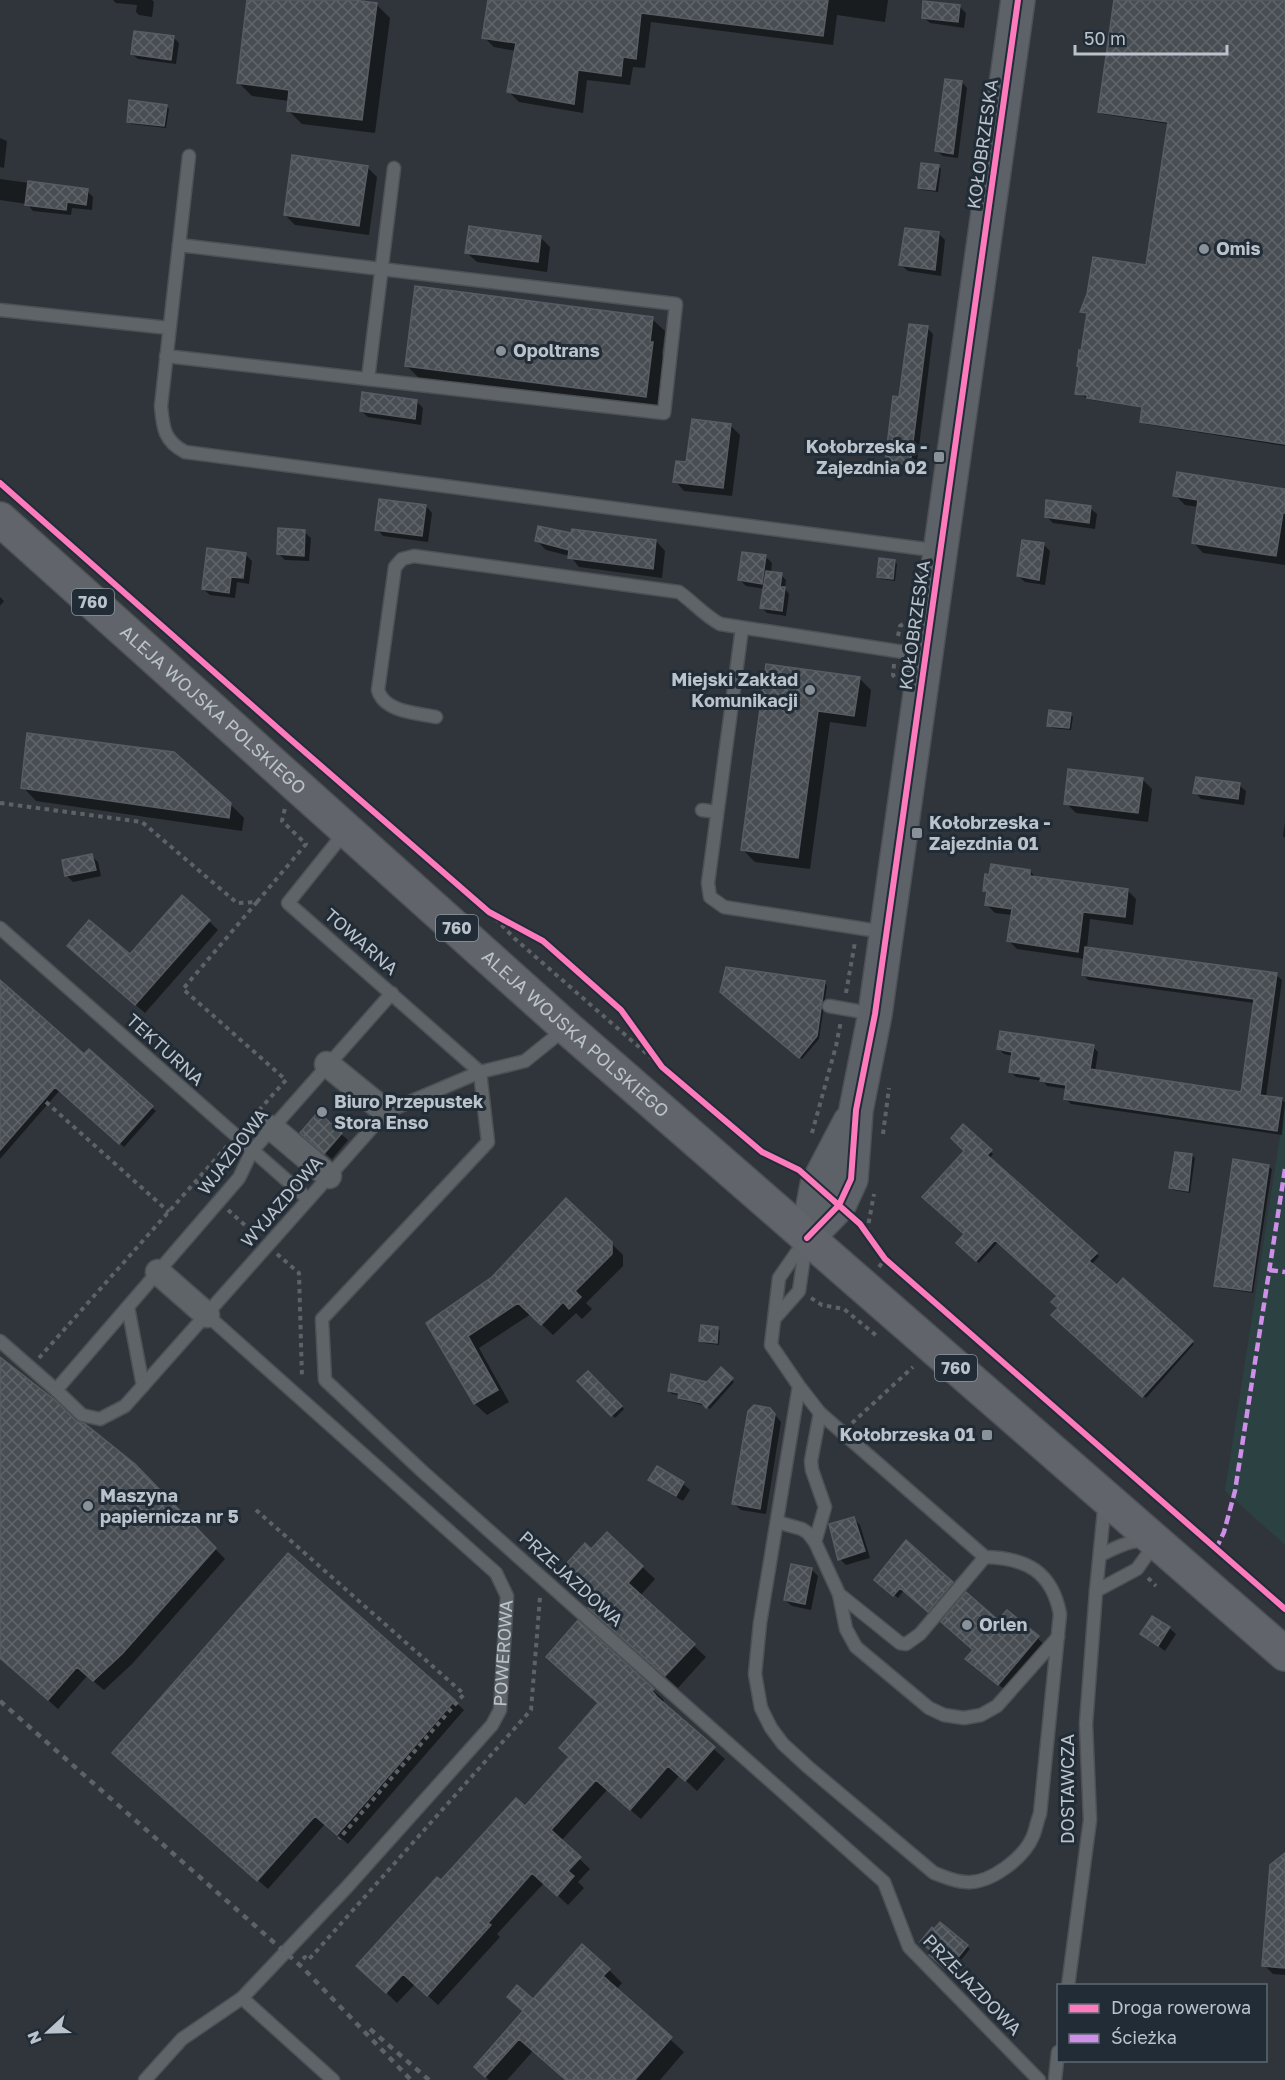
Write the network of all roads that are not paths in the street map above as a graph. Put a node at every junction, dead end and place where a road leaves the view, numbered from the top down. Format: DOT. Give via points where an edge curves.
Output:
graph roads {
  1 [pos="1018,0"];
  2 [pos="189,156"];
  3 [pos="394,168"];
  4 [pos="179,245"];
  5 [pos="382,269"];
  6 [pos="0,310"];
  7 [pos="169,328"];
  8 [pos="166,356"];
  9 [pos="368,379"];
  10 [pos="0,519"];
  11 [pos="941,551"];
  12 [pos="742,628"];
  13 [pos="926,656"];
  14 [pos="436,717"];
  15 [pos="702,810"];
  16 [pos="717,812"];
  17 [pos="347,830"];
  18 [pos="0,928"];
  19 [pos="887,933"];
  20 [pos="392,993"];
  21 [pos="829,1006"];
  22 [pos="875,1014"];
  23 [pos="567,1027"];
  24 [pos="327,1064"];
  25 [pos="480,1072"];
  26 [pos="386,1112"];
  27 [pos="272,1128"];
  28 [pos="252,1151"];
  29 [pos="329,1176"];
  30 [pos="308,1199"];
  31 [pos="807,1238"];
  32 [pos="158,1272"];
  33 [pos="128,1306"];
  34 [pos="207,1315"];
  35 [pos="775,1318"];
  36 [pos="0,1341"];
  37 [pos="142,1386"];
  38 [pos="799,1386"];
  39 [pos="56,1390"];
  40 [pos="820,1413"];
  41 [pos="1106,1497"];
  42 [pos="777,1522"];
  43 [pos="1157,1541"];
  44 [pos="815,1542"];
  45 [pos="1100,1555"];
  46 [pos="985,1557"];
  47 [pos="1096,1591"];
  48 [pos="839,1594"];
  49 [pos="1058,1637"];
  50 [pos="1285,1654"];
  51 [pos="1068,1984"];
  52 [pos="242,1998"];
  53 [pos="1058,2062"];
  54 [pos="145,2080"];
  55 [pos="333,2080"];
  56 [pos="1039,2080"];
  57 [pos="1055,2080"];
  1 -- 11 [label="street, KOŁOBRZESKA"];
  2 -- 4 [label="lane"];
  3 -- 5 [label="lane"];
  4 -- 5 [label="lane"];
  4 -- 7 [label="lane"];
  5 -- 9 [label="lane"];
  5 -- 9 [label="lane" via="676,304 664,413"];
  6 -- 7 [label="lane"];
  7 -- 8 [label="lane"];
  8 -- 9 [label="lane"];
  8 -- 11 [label="lane" via="163,428 173,446 185,452"];
  10 -- 17 [label="main road, ALEJA WOJSKA POLSKIEGO / 760"];
  11 -- 13 [label="street, KOŁOBRZESKA"];
  12 -- 13 [label="lane"];
  12 -- 14 [label="lane" via="720,624 679,592 414,556 402,559 395,567 378,690 392,707"];
  12 -- 16 [label="lane"];
  13 -- 19 [label="street, KOŁOBRZESKA"];
  15 -- 16 [label="lane"];
  16 -- 19 [label="lane" via="708,884 710,897 716,903"];
  17 -- 20 [label="lane, TOWARNA" via="288,903"];
  17 -- 23 [label="main road, ALEJA WOJSKA POLSKIEGO / 760"];
  18 -- 28 [label="lane, TEKTURNA"];
  19 -- 22 [label="street, KOŁOBRZESKA"];
  20 -- 24 [label="lane, WJAZDOWA"];
  20 -- 25 [label="lane, TOWARNA"];
  21 -- 22 [label="lane"];
  22 -- 31 [label="street, KOŁOBRZESKA" via="856,1110 817,1185"];
  23 -- 25 [label="lane, WYJAZDOWA" via="525,1060"];
  23 -- 31 [label="main road, ALEJA WOJSKA POLSKIEGO / 760"];
  24 -- 26 [label="street"];
  24 -- 27 [label="lane, WJAZDOWA"];
  25 -- 26 [label="lane, WYJAZDOWA"];
  25 -- 56 [label="lane, PRZEJAZDOWA" via="488,1142 322,1319 326,1380 423,1472 884,1882 909,1947"];
  26 -- 29 [label="lane, WYJAZDOWA"];
  27 -- 28 [label="lane, WJAZDOWA"];
  27 -- 29 [label="street"];
  28 -- 30 [label="lane, TEKTURNA"];
  28 -- 32 [label="lane, WJAZDOWA" via="239,1178"];
  29 -- 30 [label="lane, WYJAZDOWA"];
  30 -- 34 [label="lane, WYJAZDOWA"];
  31 -- 35 [label="lane" via="779,1278"];
  31 -- 35 [label="lane" via="799,1291"];
  31 -- 41 [label="main road, ALEJA WOJSKA POLSKIEGO / 760"];
  32 -- 33 [label="lane, WJAZDOWA"];
  32 -- 34 [label="street, POWEROWA"];
  33 -- 37 [label="lane"];
  33 -- 39 [label="lane, WJAZDOWA"];
  34 -- 37 [label="lane, WYJAZDOWA"];
  34 -- 52 [label="lane, POWEROWA" via="496,1573 507,1596 500,1710 492,1725"];
  35 -- 38 [label="lane" via="771,1345"];
  36 -- 39 [label="lane, WYJAZDOWA"];
  37 -- 39 [label="lane, WYJAZDOWA" via="125,1406 100,1419 82,1415"];
  38 -- 40 [label="lane"];
  38 -- 42 [label="lane"];
  40 -- 44 [label="lane" via="811,1461 825,1507"];
  40 -- 46 [label="lane"];
  41 -- 43 [label="main road, ALEJA WOJSKA POLSKIEGO / 760"];
  41 -- 45 [label="lane, DOSTAWCZA"];
  42 -- 44 [label="lane" via="802,1529"];
  42 -- 49 [label="lane" via="755,1674 761,1708 783,1744 808,1767 934,1873 948,1879 967,1883 993,1875 1015,1861 1033,1838 1040,1814"];
  43 -- 45 [label="lane" via="1128,1542"];
  43 -- 47 [label="lane" via="1137,1569"];
  43 -- 50 [label="main road, 760"];
  44 -- 48 [label="lane"];
  45 -- 47 [label="lane, DOSTAWCZA"];
  46 -- 48 [label="lane" via="920,1634 906,1644"];
  46 -- 49 [label="lane" via="1015,1560 1040,1574 1051,1586 1060,1614"];
  47 -- 51 [label="lane, DOSTAWCZA" via="1086,1724 1090,1820"];
  48 -- 49 [label="lane" via="846,1629 856,1647 929,1708 944,1715 964,1718 997,1706"];
  52 -- 54 [label="lane, POWEROWA" via="182,2039"];
  52 -- 55 [label="lane"];
  53 -- 57 [label="lane"];
}
